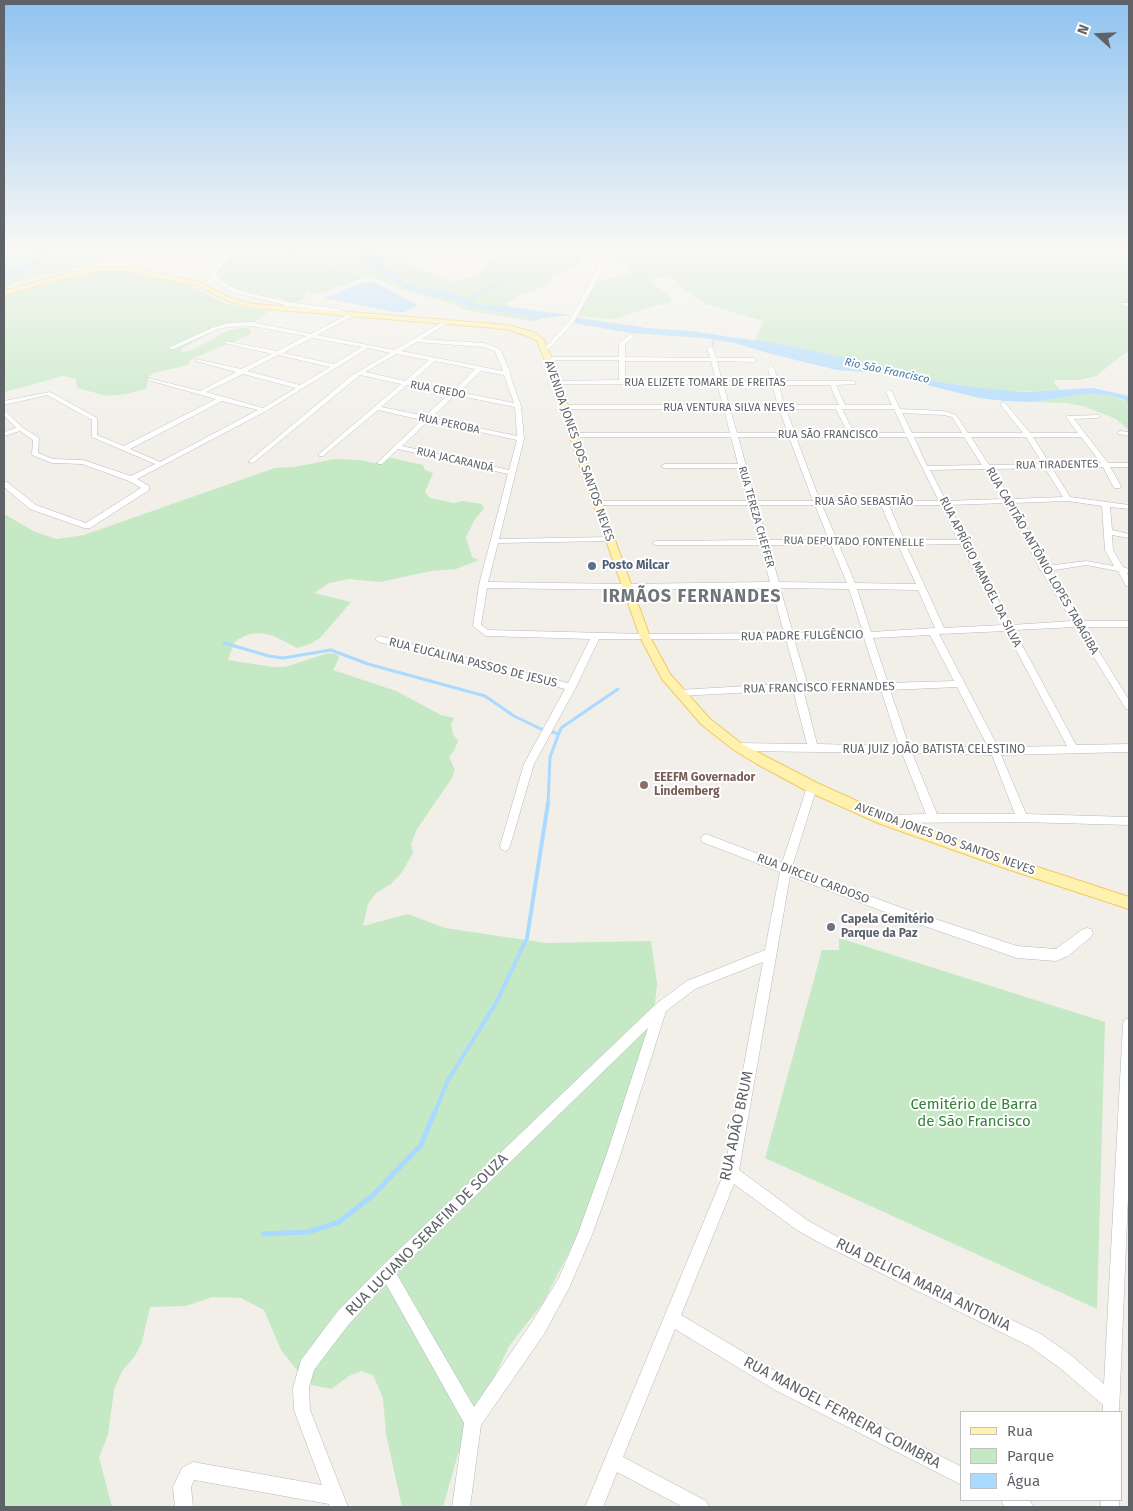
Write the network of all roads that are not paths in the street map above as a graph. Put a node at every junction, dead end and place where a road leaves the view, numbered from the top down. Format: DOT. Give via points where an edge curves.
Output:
graph roads {
  1 [pos="349,317"];
  2 [pos="372,317"];
  3 [pos="574,317"];
  4 [pos="446,322"];
  5 [pos="312,336"];
  6 [pos="630,336"];
  7 [pos="417,340"];
  8 [pos="227,342"];
  9 [pos="366,347"];
  10 [pos="172,348"];
  11 [pos="710,348"];
  12 [pos="403,349"];
  13 [pos="278,353"];
  14 [pos="396,353"];
  15 [pos="546,354"];
  16 [pos="198,360"];
  17 [pos="433,360"];
  18 [pos="622,360"];
  19 [pos="714,360"];
  20 [pos="754,360"];
  21 [pos="334,366"];
  22 [pos="479,368"];
  23 [pos="771,368"];
  24 [pos="507,371"];
  25 [pos="241,372"];
  26 [pos="359,374"];
  27 [pos="150,379"];
  28 [pos="556,382"];
  29 [pos="622,382"];
  30 [pos="853,382"];
  31 [pos="406,383"];
  32 [pos="721,383"];
  33 [pos="774,383"];
  34 [pos="832,383"];
  35 [pos="301,387"];
  36 [pos="202,392"];
  37 [pos="889,392"];
  38 [pos="454,393"];
  39 [pos="222,398"];
  40 [pos="4,403"];
  41 [pos="1003,404"];
  42 [pos="518,406"];
  43 [pos="563,407"];
  44 [pos="840,407"];
  45 [pos="376,408"];
  46 [pos="727,408"];
  47 [pos="782,408"];
  48 [pos="897,409"];
  49 [pos="264,410"];
  50 [pos="4,412"];
  51 [pos="954,416"];
  52 [pos="1097,416"];
  53 [pos="427,419"];
  54 [pos="21,429"];
  55 [pos="1120,433"];
  56 [pos="4,434"];
  57 [pos="733,434"];
  58 [pos="1084,434"];
  59 [pos="1129,434"];
  60 [pos="573,435"];
  61 [pos="791,435"];
  62 [pos="852,435"];
  63 [pos="909,435"];
  64 [pos="967,435"];
  65 [pos="1028,435"];
  66 [pos="521,439"];
  67 [pos="397,447"];
  68 [pos="124,449"];
  69 [pos="321,455"];
  70 [pos="251,462"];
  71 [pos="380,463"];
  72 [pos="160,464"];
  73 [pos="1106,464"];
  74 [pos="1129,465"];
  75 [pos="665,466"];
  76 [pos="742,466"];
  77 [pos="986,466"];
  78 [pos="1049,466"];
  79 [pos="925,468"];
  80 [pos="513,473"];
  81 [pos="132,480"];
  82 [pos="4,484"];
  83 [pos="1117,486"];
  84 [pos="1068,499"];
  85 [pos="1009,501"];
  86 [pos="752,502"];
  87 [pos="817,502"];
  88 [pos="598,503"];
  89 [pos="884,503"];
  90 [pos="944,503"];
  91 [pos="1106,503"];
  92 [pos="1129,507"];
  93 [pos="1108,532"];
  94 [pos="1129,536"];
  95 [pos="610,539"];
  96 [pos="495,540"];
  97 [pos="763,541"];
  98 [pos="833,542"];
  99 [pos="963,542"];
  100 [pos="656,543"];
  101 [pos="901,543"];
  102 [pos="1044,569"];
  103 [pos="1119,569"];
  104 [pos="1129,571"];
  105 [pos="775,584"];
  106 [pos="1129,584"];
  107 [pos="483,585"];
  108 [pos="852,586"];
  109 [pos="626,587"];
  110 [pos="922,587"];
  111 [pos="1077,624"];
  112 [pos="1129,624"];
  113 [pos="1008,628"];
  114 [pos="937,632"];
  115 [pos="596,636"];
  116 [pos="791,636"];
  117 [pos="866,636"];
  118 [pos="644,637"];
  119 [pos="379,639"];
  120 [pos="960,684"];
  121 [pos="800,686"];
  122 [pos="571,687"];
  123 [pos="883,687"];
  124 [pos="679,693"];
  125 [pos="1129,707"];
  126 [pos="738,747"];
  127 [pos="1129,748"];
  128 [pos="813,749"];
  129 [pos="905,749"];
  130 [pos="1074,750"];
  131 [pos="994,751"];
  132 [pos="812,787"];
  133 [pos="933,818"];
  134 [pos="1022,818"];
  135 [pos="883,819"];
  136 [pos="1129,821"];
  137 [pos="706,839"];
  138 [pos="504,846"];
  139 [pos="786,869"];
  140 [pos="1095,892"];
  141 [pos="1129,897"];
  142 [pos="1129,903"];
  143 [pos="1087,933"];
  144 [pos="769,954"];
  145 [pos="661,1007"];
  146 [pos="1129,1024"];
  147 [pos="731,1173"];
  148 [pos="387,1271"];
  149 [pos="671,1318"];
  150 [pos="1112,1407"];
  151 [pos="474,1422"];
  152 [pos="614,1461"];
  153 [pos="960,1475"];
  154 [pos="1012,1501"];
  155 [pos="336,1502"];
  156 [pos="183,1504"];
  157 [pos="461,1507"];
  158 [pos="594,1507"];
  159 [pos="700,1507"];
  160 [pos="1025,1507"];
  1 -- 5 [label="street"];
  2 -- 4 [label="main road, AVENIDA JONES DOS SANTOS NEVES"];
  3 -- 15 [label="street"];
  4 -- 7 [label="street"];
  4 -- 15 [label="main road, AVENIDA JONES DOS SANTOS NEVES" via="524,331 540,340"];
  5 -- 9 [label="street"];
  5 -- 10 [label="street" via="236,324 216,328"];
  5 -- 13 [label="street"];
  6 -- 18 [label="street" via="623,341"];
  7 -- 12 [label="street"];
  7 -- 24 [label="street" via="490,347 498,350"];
  8 -- 13 [label="street"];
  9 -- 14 [label="street"];
  9 -- 21 [label="street"];
  11 -- 19 [label="street, RUA TEREZA CHEFFER"];
  12 -- 14 [label="street"];
  12 -- 24 [label="street"];
  13 -- 21 [label="street"];
  13 -- 25 [label="street"];
  14 -- 17 [label="street"];
  14 -- 26 [label="street"];
  15 -- 18 [label="street"];
  15 -- 28 [label="main road, AVENIDA JONES DOS SANTOS NEVES"];
  16 -- 25 [label="street"];
  17 -- 22 [label="street"];
  17 -- 31 [label="street"];
  18 -- 19 [label="street"];
  18 -- 29 [label="street"];
  19 -- 20 [label="street"];
  19 -- 32 [label="street, RUA TEREZA CHEFFER"];
  21 -- 35 [label="street"];
  22 -- 24 [label="street"];
  22 -- 38 [label="street"];
  23 -- 33 [label="street"];
  24 -- 42 [label="street"];
  25 -- 35 [label="street"];
  25 -- 36 [label="street"];
  26 -- 31 [label="street, RUA CREDO"];
  26 -- 70 [label="street"];
  27 -- 36 [label="street"];
  28 -- 29 [label="street, RUA ELIZETE TOMARE DE FREITAS"];
  28 -- 43 [label="main road, AVENIDA JONES DOS SANTOS NEVES"];
  29 -- 32 [label="street, RUA ELIZETE TOMARE DE FREITAS"];
  30 -- 34 [label="street, RUA ELIZETE TOMARE DE FREITAS"];
  31 -- 38 [label="street, RUA CREDO"];
  31 -- 45 [label="street"];
  32 -- 33 [label="street, RUA ELIZETE TOMARE DE FREITAS"];
  32 -- 46 [label="street, RUA TEREZA CHEFFER"];
  33 -- 34 [label="street, RUA ELIZETE TOMARE DE FREITAS"];
  33 -- 47 [label="street"];
  34 -- 44 [label="street"];
  35 -- 49 [label="street"];
  36 -- 39 [label="street"];
  37 -- 48 [label="street, RUA APRÍGIO MANOEL DA SILVA"];
  38 -- 42 [label="street, RUA CREDO"];
  38 -- 53 [label="street"];
  39 -- 49 [label="street"];
  39 -- 68 [label="street"];
  40 -- 68 [label="street" via="48,393 95,418 94,436"];
  41 -- 65 [label="street"];
  42 -- 66 [label="street"];
  43 -- 46 [label="street, RUA VENTURA SILVA NEVES"];
  43 -- 60 [label="main road, AVENIDA JONES DOS SANTOS NEVES"];
  44 -- 47 [label="street, RUA VENTURA SILVA NEVES"];
  44 -- 48 [label="street, RUA VENTURA SILVA NEVES"];
  44 -- 62 [label="street"];
  45 -- 53 [label="street, RUA PEROBA"];
  45 -- 69 [label="street"];
  46 -- 47 [label="street, RUA VENTURA SILVA NEVES"];
  46 -- 57 [label="street, RUA TEREZA CHEFFER"];
  47 -- 61 [label="street"];
  48 -- 51 [label="street, RUA VENTURA SILVA NEVES"];
  48 -- 63 [label="street, RUA APRÍGIO MANOEL DA SILVA"];
  49 -- 72 [label="street"];
  50 -- 54 [label="street"];
  51 -- 64 [label="street, RUA CAPITÃO ANTÔNIO LOPES TABAGIBA"];
  52 -- 58 [label="street" via="1069,418"];
  53 -- 66 [label="street, RUA PEROBA"];
  53 -- 67 [label="street"];
  54 -- 56 [label="street"];
  54 -- 81 [label="street" via="37,438 34,454 52,461 83,462"];
  55 -- 59 [label="street"];
  57 -- 60 [label="street, RUA SÃO FRANCISCO"];
  57 -- 61 [label="street, RUA SÃO FRANCISCO"];
  57 -- 76 [label="street, RUA TEREZA CHEFFER"];
  58 -- 65 [label="street, RUA SÃO FRANCISCO"];
  58 -- 73 [label="street"];
  60 -- 88 [label="main road, AVENIDA JONES DOS SANTOS NEVES"];
  61 -- 62 [label="street, RUA SÃO FRANCISCO"];
  61 -- 87 [label="street"];
  62 -- 63 [label="street, RUA SÃO FRANCISCO"];
  63 -- 64 [label="street, RUA SÃO FRANCISCO"];
  63 -- 79 [label="street, RUA APRÍGIO MANOEL DA SILVA"];
  64 -- 65 [label="street, RUA SÃO FRANCISCO"];
  64 -- 77 [label="street, RUA CAPITÃO ANTÔNIO LOPES TABAGIBA"];
  65 -- 78 [label="street"];
  66 -- 80 [label="street"];
  67 -- 71 [label="street"];
  67 -- 80 [label="street, RUA JACARANDÁ"];
  68 -- 72 [label="street"];
  72 -- 81 [label="street"];
  73 -- 74 [label="street, RUA TIRADENTES"];
  73 -- 78 [label="street, RUA TIRADENTES"];
  73 -- 83 [label="street"];
  75 -- 76 [label="street"];
  76 -- 86 [label="street, RUA TEREZA CHEFFER"];
  77 -- 78 [label="street, RUA TIRADENTES"];
  77 -- 79 [label="street, RUA TIRADENTES"];
  77 -- 85 [label="street, RUA CAPITÃO ANTÔNIO LOPES TABAGIBA"];
  78 -- 84 [label="street"];
  79 -- 90 [label="street, RUA APRÍGIO MANOEL DA SILVA"];
  80 -- 96 [label="street"];
  81 -- 82 [label="street" via="146,488 86,526 33,507"];
  84 -- 85 [label="street, RUA SÃO SEBASTIÃO"];
  84 -- 91 [label="street, RUA SÃO SEBASTIÃO"];
  85 -- 90 [label="street, RUA SÃO SEBASTIÃO"];
  85 -- 102 [label="street, RUA CAPITÃO ANTÔNIO LOPES TABAGIBA"];
  86 -- 87 [label="street, RUA SÃO SEBASTIÃO"];
  86 -- 88 [label="street, RUA SÃO SEBASTIÃO"];
  86 -- 97 [label="street, RUA TEREZA CHEFFER"];
  87 -- 89 [label="street, RUA SÃO SEBASTIÃO"];
  87 -- 98 [label="street"];
  88 -- 95 [label="main road, AVENIDA JONES DOS SANTOS NEVES"];
  89 -- 90 [label="street, RUA SÃO SEBASTIÃO"];
  89 -- 101 [label="street"];
  90 -- 99 [label="street, RUA APRÍGIO MANOEL DA SILVA"];
  91 -- 92 [label="street, RUA SÃO SEBASTIÃO"];
  91 -- 93 [label="street"];
  93 -- 94 [label="street"];
  93 -- 103 [label="street" via="1109,550"];
  95 -- 96 [label="street"];
  95 -- 109 [label="main road, AVENIDA JONES DOS SANTOS NEVES"];
  96 -- 107 [label="street"];
  97 -- 98 [label="street, RUA DEPUTADO FONTENELLE"];
  97 -- 100 [label="street, RUA DEPUTADO FONTENELLE"];
  97 -- 105 [label="street, RUA TEREZA CHEFFER"];
  98 -- 101 [label="street, RUA DEPUTADO FONTENELLE"];
  98 -- 108 [label="street"];
  99 -- 101 [label="street, RUA DEPUTADO FONTENELLE"];
  99 -- 113 [label="street, RUA APRÍGIO MANOEL DA SILVA"];
  101 -- 110 [label="street"];
  102 -- 103 [label="street" via="1086,563"];
  102 -- 111 [label="street, RUA CAPITÃO ANTÔNIO LOPES TABAGIBA"];
  103 -- 104 [label="street"];
  103 -- 106 [label="street"];
  105 -- 108 [label="street"];
  105 -- 109 [label="street"];
  105 -- 116 [label="street, RUA TEREZA CHEFFER"];
  107 -- 109 [label="street"];
  107 -- 115 [label="street, RUA PADRE FULGÊNCIO" via="477,626 482,631 490,634"];
  108 -- 110 [label="street"];
  108 -- 117 [label="street"];
  109 -- 118 [label="main road, AVENIDA JONES DOS SANTOS NEVES"];
  110 -- 114 [label="street"];
  111 -- 112 [label="street, RUA PADRE FULGÊNCIO"];
  111 -- 113 [label="street, RUA PADRE FULGÊNCIO"];
  111 -- 125 [label="street, RUA CAPITÃO ANTÔNIO LOPES TABAGIBA"];
  113 -- 114 [label="street, RUA PADRE FULGÊNCIO"];
  113 -- 130 [label="street, RUA APRÍGIO MANOEL DA SILVA"];
  114 -- 117 [label="street, RUA PADRE FULGÊNCIO"];
  114 -- 120 [label="street"];
  115 -- 118 [label="street, RUA PADRE FULGÊNCIO"];
  115 -- 122 [label="street, RUA EUCALINA PASSOS DE JESUS"];
  116 -- 117 [label="street, RUA PADRE FULGÊNCIO"];
  116 -- 118 [label="street, RUA PADRE FULGÊNCIO"];
  116 -- 121 [label="street, RUA TEREZA CHEFFER"];
  117 -- 123 [label="street"];
  118 -- 124 [label="main road, AVENIDA JONES DOS SANTOS NEVES"];
  119 -- 122 [label="street, RUA EUCALINA PASSOS DE JESUS"];
  120 -- 123 [label="street, RUA FRANCISCO FERNANDES"];
  120 -- 131 [label="street"];
  121 -- 123 [label="street, RUA FRANCISCO FERNANDES"];
  121 -- 124 [label="street, RUA FRANCISCO FERNANDES"];
  121 -- 128 [label="street, RUA TEREZA CHEFFER"];
  122 -- 138 [label="street" via="529,764"];
  123 -- 129 [label="street"];
  124 -- 126 [label="main road, AVENIDA JONES DOS SANTOS NEVES" via="706,722"];
  126 -- 128 [label="street, RUA JUIZ JOÃO BATISTA CELESTINO"];
  126 -- 132 [label="main road, AVENIDA JONES DOS SANTOS NEVES"];
  127 -- 130 [label="street, RUA JUIZ JOÃO BATISTA CELESTINO"];
  128 -- 129 [label="street, RUA JUIZ JOÃO BATISTA CELESTINO"];
  129 -- 131 [label="street, RUA JUIZ JOÃO BATISTA CELESTINO"];
  129 -- 133 [label="street"];
  130 -- 131 [label="street, RUA JUIZ JOÃO BATISTA CELESTINO"];
  131 -- 134 [label="street"];
  132 -- 135 [label="main road, AVENIDA JONES DOS SANTOS NEVES"];
  132 -- 139 [label="street, RUA ADÃO BRUM"];
  133 -- 134 [label="street"];
  133 -- 135 [label="street"];
  134 -- 136 [label="street"];
  135 -- 140 [label="main road, AVENIDA JONES DOS SANTOS NEVES"];
  137 -- 139 [label="street, RUA DIRCEU CARDOSO"];
  139 -- 143 [label="street, RUA DIRCEU CARDOSO" via="901,913 1017,952 1064,952"];
  139 -- 144 [label="street, RUA ADÃO BRUM"];
  140 -- 141 [label="main road, AVENIDA JONES DOS SANTOS NEVES"];
  140 -- 142 [label="main road, AVENIDA JONES DOS SANTOS NEVES"];
  144 -- 145 [label="street, RUA LUCIANO SERAFIM DE SOUZA" via="691,985"];
  144 -- 147 [label="street, RUA ADÃO BRUM"];
  145 -- 148 [label="street, RUA LUCIANO SERAFIM DE SOUZA"];
  145 -- 151 [label="street" via="613,1156 564,1283 538,1328"];
  146 -- 150 [label="street"];
  147 -- 149 [label="street, RUA ADÃO BRUM"];
  147 -- 150 [label="street, RUA DELICIA MARIA ANTONIA" via="826,1239 1035,1340 1066,1362"];
  148 -- 151 [label="street"];
  148 -- 155 [label="street, RUA LUCIANO SERAFIM DE SOUZA" via="343,1318 307,1366 302,1380 302,1410"];
  149 -- 152 [label="street, RUA ADÃO BRUM"];
  149 -- 153 [label="street, RUA MANOEL FERREIRA COIMBRA" via="781,1384"];
  151 -- 157 [label="street"];
  152 -- 158 [label="street, RUA ADÃO BRUM"];
  152 -- 159 [label="street"];
  154 -- 160 [label="street"];
  155 -- 156 [label="street" via="192,1472 182,1487"];
}
